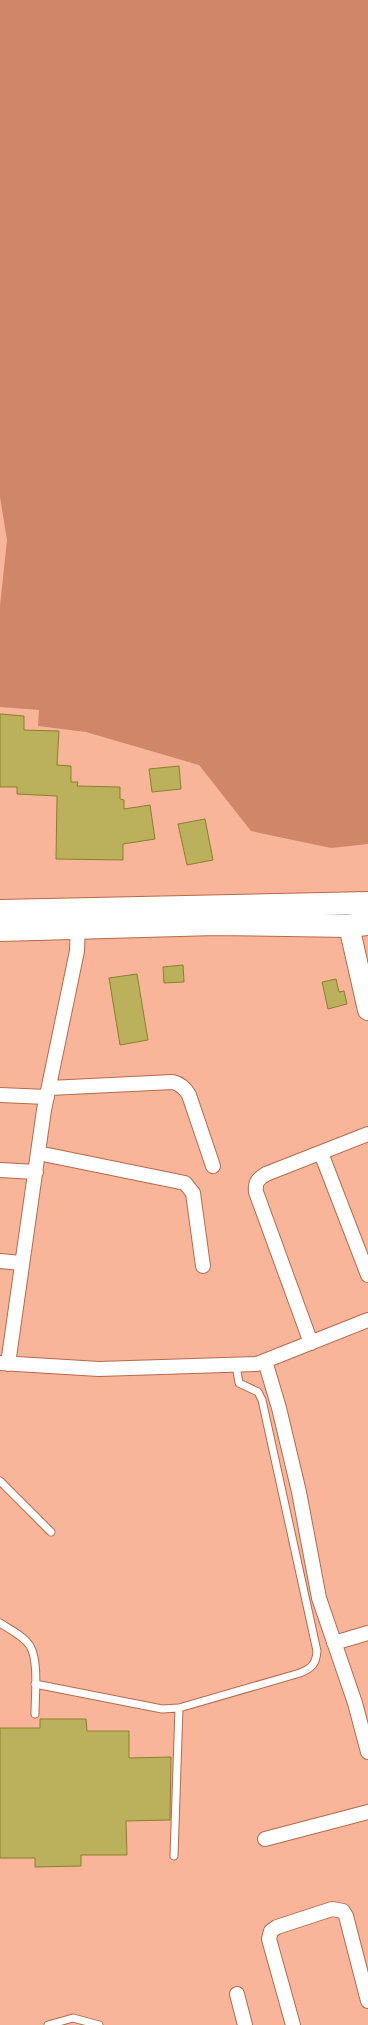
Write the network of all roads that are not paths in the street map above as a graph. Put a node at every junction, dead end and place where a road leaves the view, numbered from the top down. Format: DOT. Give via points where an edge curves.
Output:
graph roads {
  1 [pos="368,904"];
  2 [pos="0,911"];
  3 [pos="78,918"];
  4 [pos="358,925"];
  5 [pos="0,930"];
  6 [pos="368,1010"];
  7 [pos="48,1093"];
  8 [pos="0,1095"];
  9 [pos="368,1134"];
  10 [pos="38,1153"];
  11 [pos="321,1153"];
  12 [pos="213,1166"];
  13 [pos="0,1170"];
  14 [pos="36,1172"];
  15 [pos="0,1261"];
  16 [pos="22,1263"];
  17 [pos="203,1266"];
  18 [pos="368,1275"];
  19 [pos="368,1320"];
  20 [pos="311,1343"];
  21 [pos="265,1361"];
  22 [pos="4,1364"];
  23 [pos="236,1365"];
  24 [pos="0,1481"];
  25 [pos="51,1532"];
  26 [pos="0,1623"];
  27 [pos="368,1633"];
  28 [pos="334,1643"];
  29 [pos="35,1684"];
  30 [pos="180,1708"];
  31 [pos="35,1714"];
  32 [pos="368,1752"];
  33 [pos="368,1812"];
  34 [pos="265,1840"];
  35 [pos="174,1856"];
  36 [pos="237,1994"];
  37 [pos="368,2001"];
  38 [pos="48,2025"];
  39 [pos="99,2025"];
  40 [pos="245,2025"];
  41 [pos="294,2025"];
  1 -- 3 [label="main road"];
  2 -- 3 [label="main road"];
  3 -- 4 [label="main road" via="215,924"];
  3 -- 5 [label="main road"];
  3 -- 7 [label="street" via="77,951"];
  4 -- 6 [label="street"];
  7 -- 8 [label="street"];
  7 -- 10 [label="street"];
  7 -- 12 [label="street" via="173,1082 179,1084 185,1088 189,1096"];
  9 -- 11 [label="street"];
  10 -- 14 [label="street"];
  10 -- 17 [label="street" via="185,1183 193,1193"];
  11 -- 18 [label="street"];
  11 -- 20 [label="street" via="266,1174 255,1184"];
  13 -- 14 [label="street"];
  14 -- 16 [label="street"];
  15 -- 16 [label="street"];
  16 -- 22 [label="street"];
  19 -- 20 [label="street"];
  20 -- 21 [label="street"];
  21 -- 23 [label="street"];
  21 -- 28 [label="street" via="299,1492 320,1598"];
  22 -- 23 [label="street" via="98,1369"];
  23 -- 30 [label="lane" via="240,1382 258,1392 262,1400 317,1651 316,1661 310,1669 300,1673"];
  24 -- 25 [label="lane"];
  26 -- 29 [label="lane" via="30,1645 35,1658"];
  27 -- 28 [label="street"];
  28 -- 32 [label="street" via="355,1703"];
  29 -- 30 [label="lane" via="162,1709"];
  29 -- 31 [label="lane"];
  30 -- 35 [label="lane"];
  33 -- 34 [label="street"];
  36 -- 40 [label="street"];
  37 -- 41 [label="street" via="346,1916 343,1911 332,1909 271,1931 269,1939"];
  38 -- 39 [label="lane" via="73,2018"];
}
